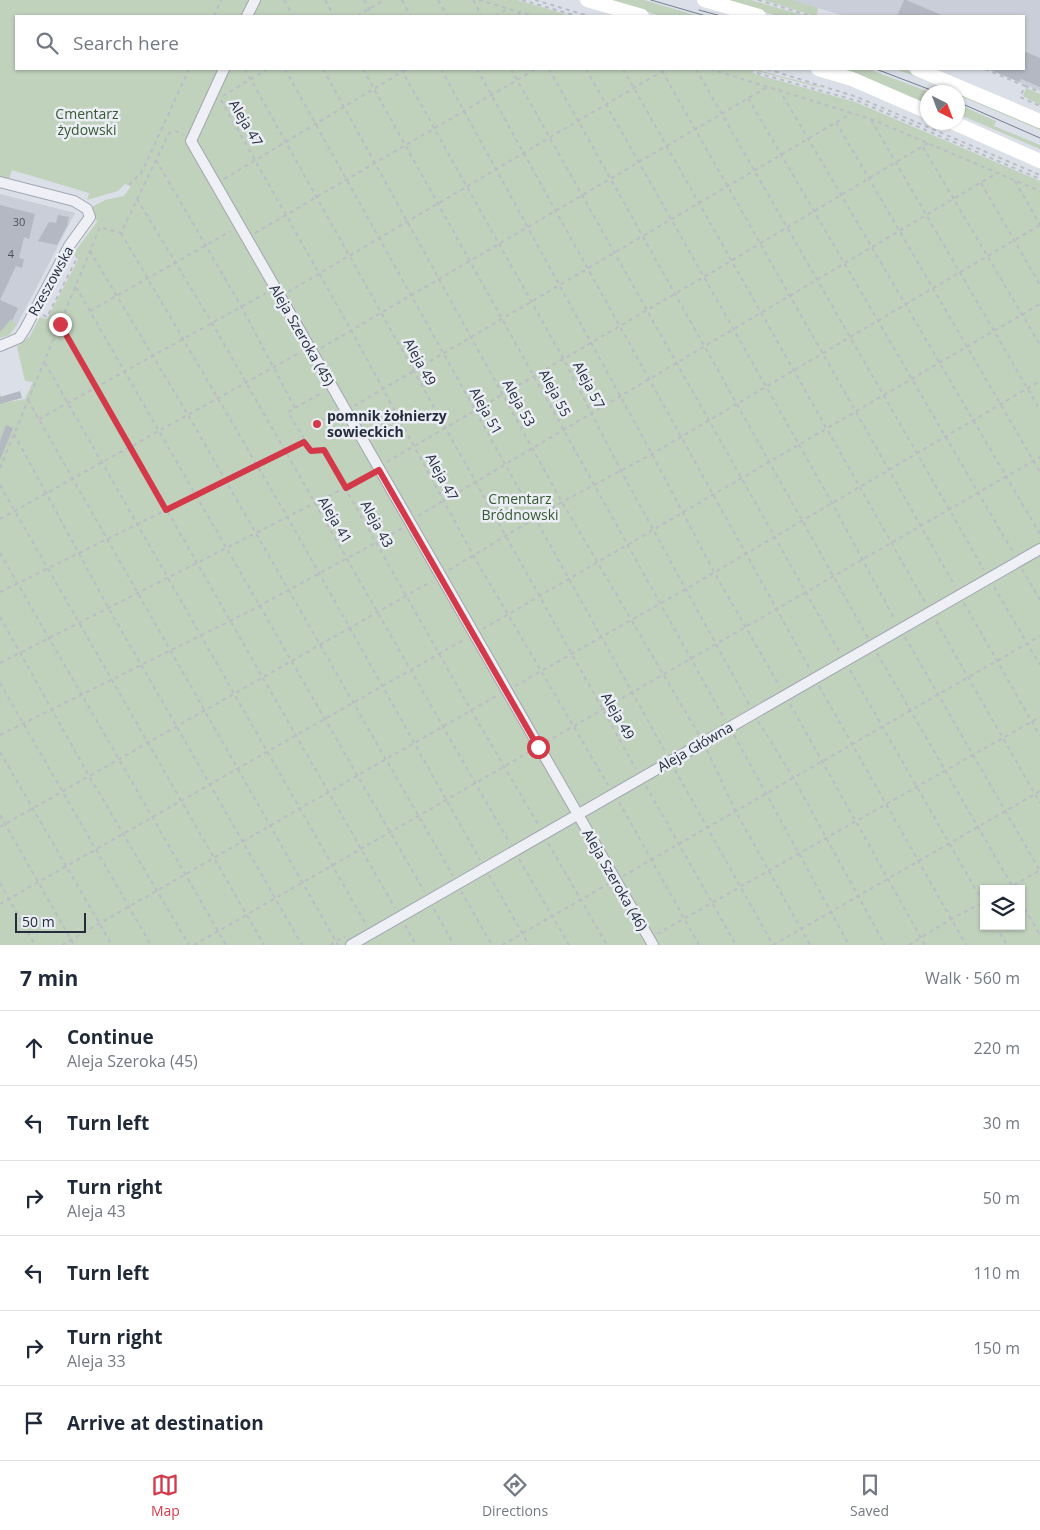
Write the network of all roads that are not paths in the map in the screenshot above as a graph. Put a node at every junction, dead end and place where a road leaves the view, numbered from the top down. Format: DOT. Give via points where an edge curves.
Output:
graph roads {
  1 [pos="255,0"];
  2 [pos="587,0"];
  3 [pos="704,0"];
  4 [pos="248,15"];
  5 [pos="639,15"];
  6 [pos="756,15"];
  7 [pos="224,70"];
  8 [pos="821,70"];
  9 [pos="919,70"];
  10 [pos="920,109"];
  11 [pos="1040,121"];
  12 [pos="965,128"];
  13 [pos="1040,161"];
  14 [pos="0,182"];
  15 [pos="0,346"];
  16 [pos="1040,549"];
  17 [pos="575,810"];
  18 [pos="651,942"];
  19 [pos="351,945"];
  1 -- 4 [label="street"];
  2 -- 5 [label="main road"];
  3 -- 6 [label="main road"];
  7 -- 17 [label="street, Aleja Szeroka (45)" via="192,141"];
  8 -- 10 [label="main road" via="852,79"];
  9 -- 11 [label="main road"];
  12 -- 13 [label="main road"];
  14 -- 15 [label="street, Rzeszowska" via="74,201 90,214 19,338"];
  16 -- 17 [label="street, Aleja Główna" via="1020,565 844,660 616,797"];
  17 -- 18 [label="street, Aleja Szeroka (46)"];
  17 -- 19 [label="street, Aleja Główna" via="544,834"];
}
